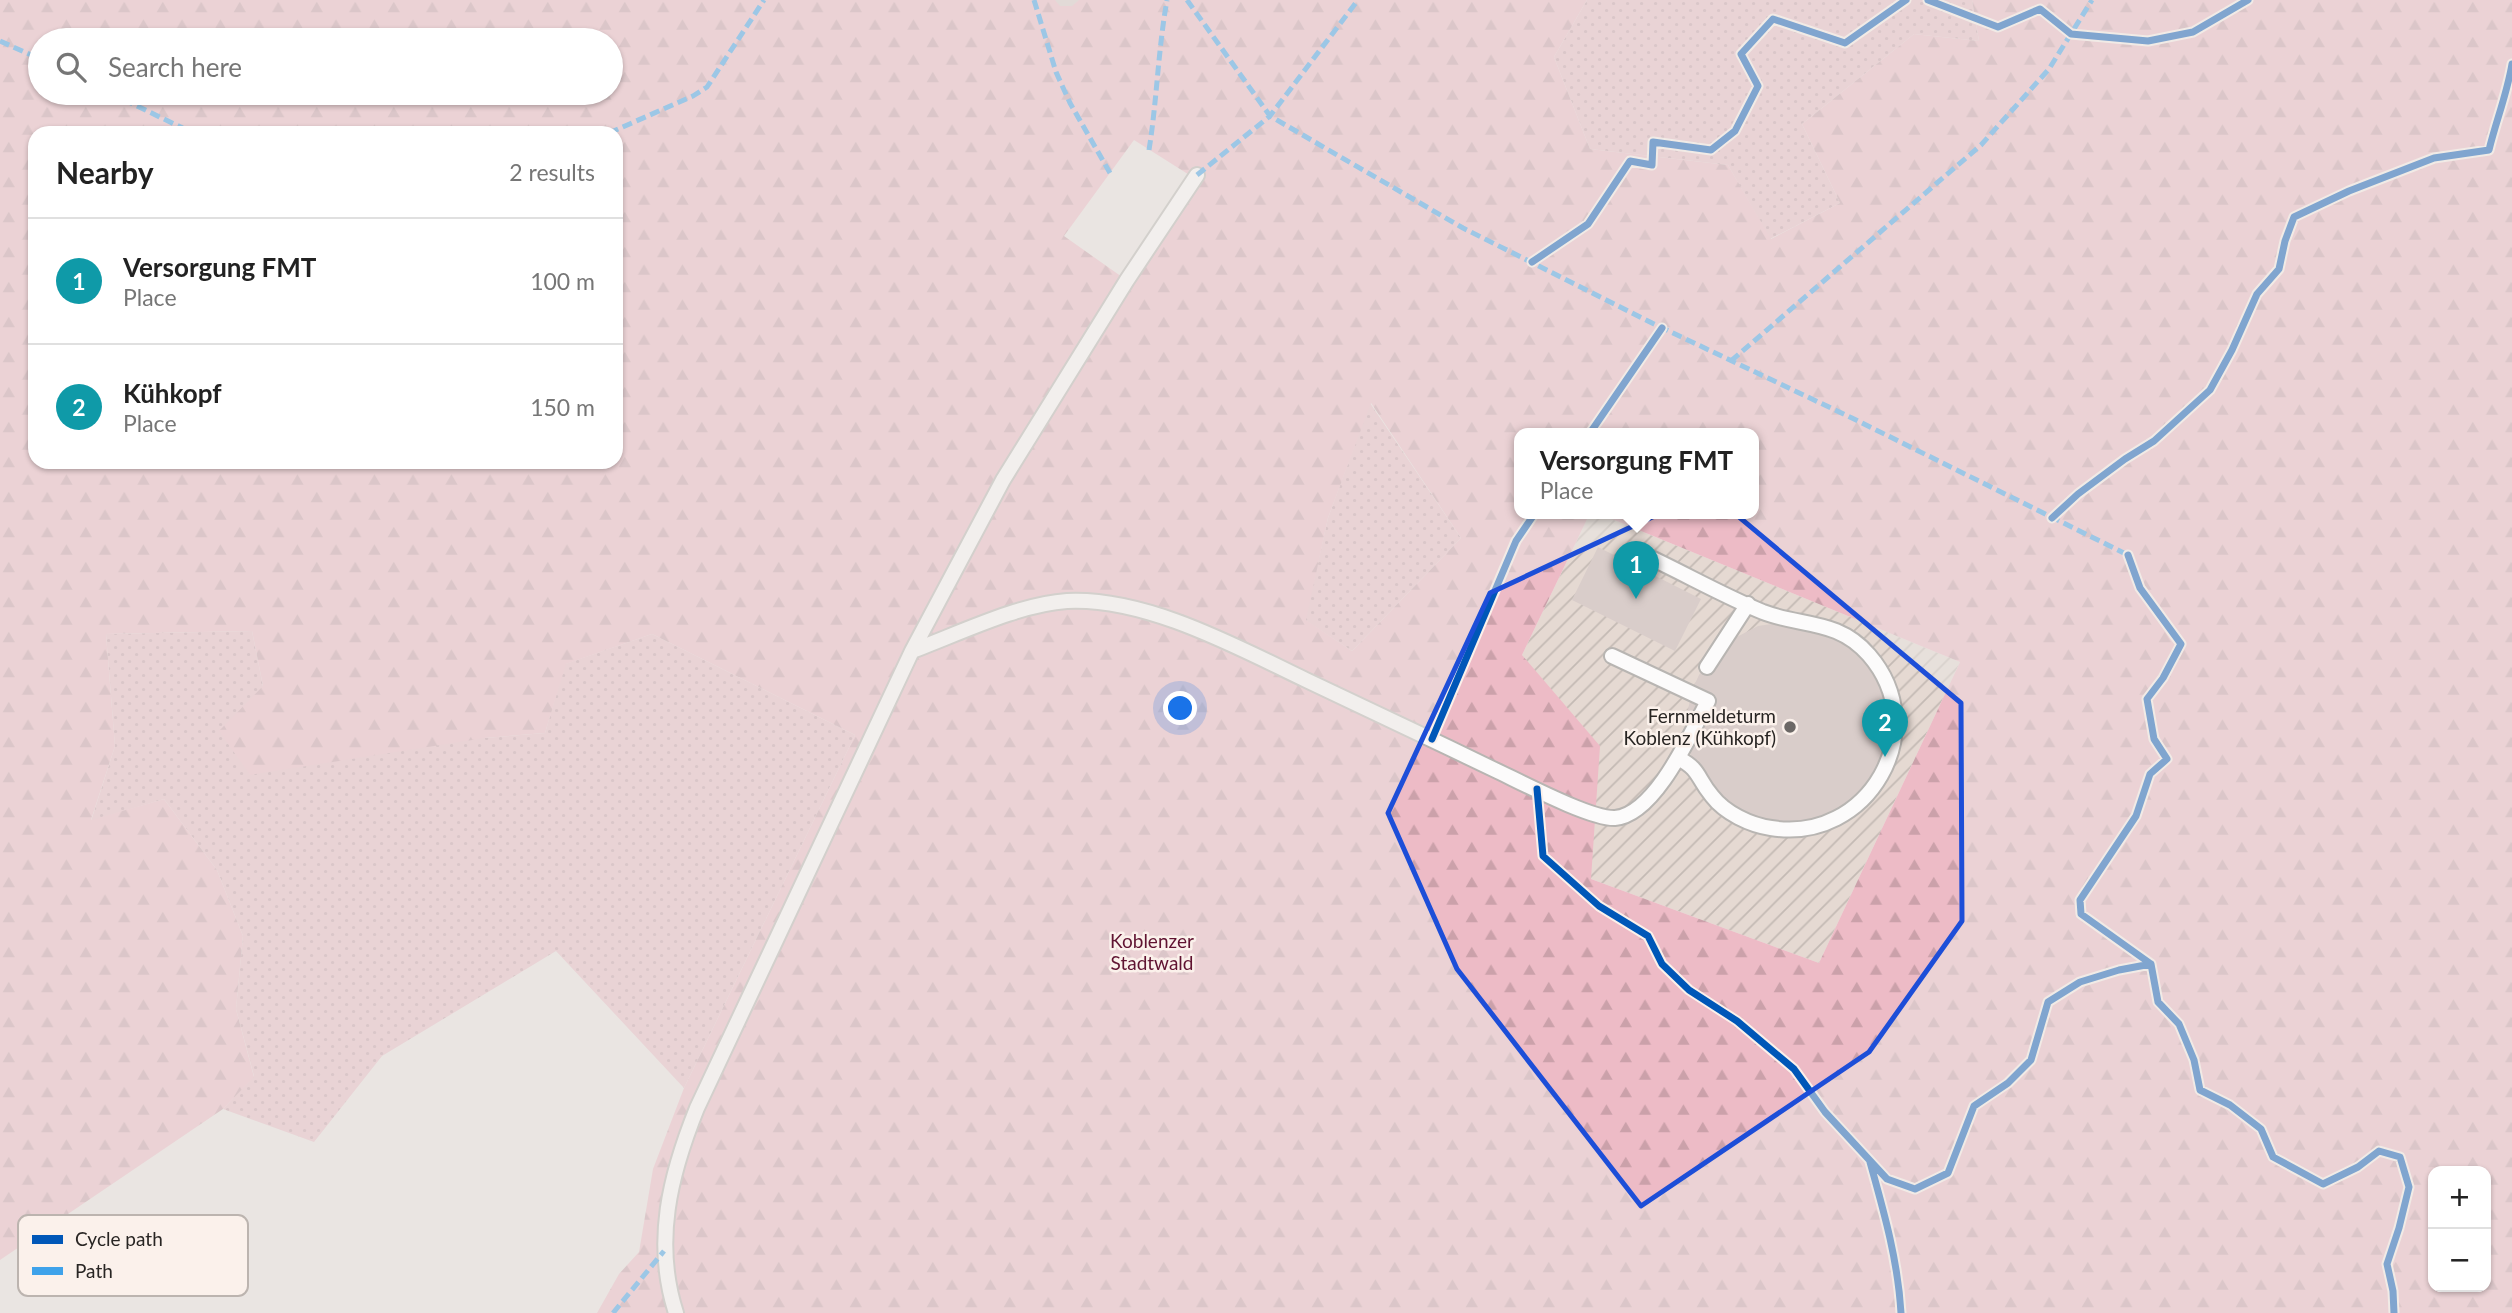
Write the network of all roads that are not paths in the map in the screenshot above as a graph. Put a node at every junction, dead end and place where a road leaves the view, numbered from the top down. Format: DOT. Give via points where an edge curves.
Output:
graph roads {
  1 [pos="1197,175"];
  2 [pos="1649,556"];
  3 [pos="1748,604"];
  4 [pos="912,651"];
  5 [pos="1612,656"];
  6 [pos="1706,667"];
  7 [pos="1678,758"];
  8 [pos="676,1313"];
  1 -- 4 [label="lane" via="1003,480"];
  2 -- 3 [label="lane"];
  3 -- 6 [label="lane"];
  3 -- 7 [label="lane" via="1841,633 1869,655 1894,709 1894,735 1879,781 1853,809 1816,827 1783,830 1745,820 1726,809 1713,798 1694,767"];
  4 -- 7 [label="lane" via="1026,608 1095,601 1200,630 1601,817 1616,818 1641,807"];
  4 -- 8 [label="lane" via="680,1150 665,1223 665,1265"];
  5 -- 7 [label="lane" via="1707,701"];
}
